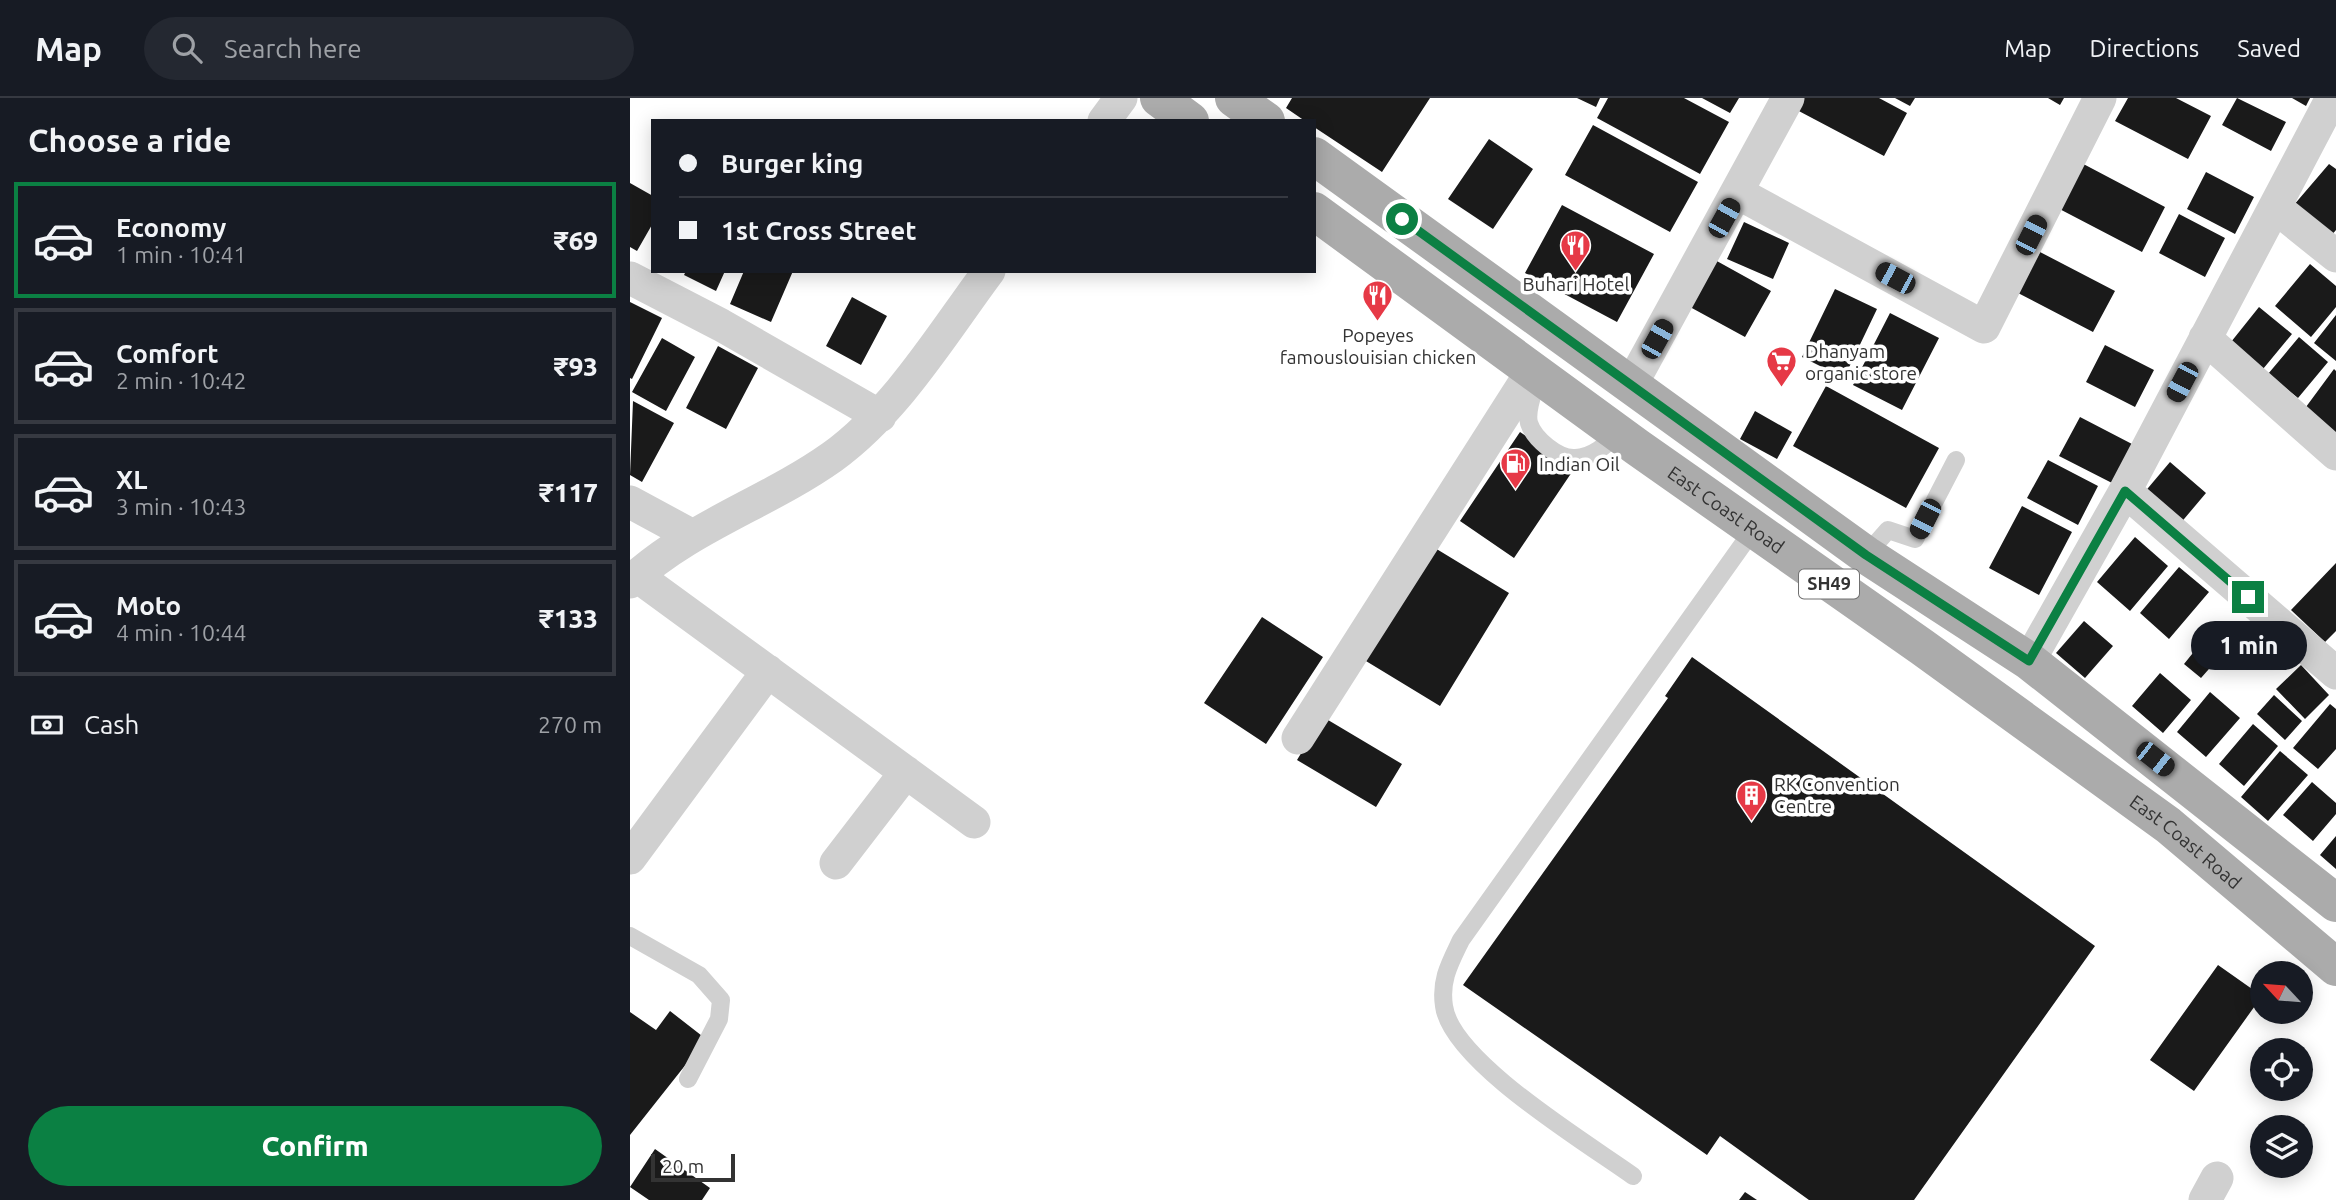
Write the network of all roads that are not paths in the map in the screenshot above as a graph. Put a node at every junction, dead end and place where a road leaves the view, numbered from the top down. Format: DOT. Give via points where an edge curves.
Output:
graph roads {
  1 [pos="1121,98"];
  2 [pos="1159,98"];
  3 [pos="1234,98"];
  4 [pos="1788,98"];
  5 [pos="2100,98"];
  6 [pos="2332,98"];
  7 [pos="1105,119"];
  8 [pos="1187,119"];
  9 [pos="1263,119"];
  10 [pos="1316,157"];
  11 [pos="1738,193"];
  12 [pos="2275,207"];
  13 [pos="1316,212"];
  14 [pos="2336,256"];
  15 [pos="987,273"];
  16 [pos="630,278"];
  17 [pos="2205,338"];
  18 [pos="1535,374"];
  19 [pos="1630,387"];
  20 [pos="880,416"];
  21 [pos="1618,434"];
  22 [pos="2336,454"];
  23 [pos="1956,460"];
  24 [pos="2125,491"];
  25 [pos="630,502"];
  26 [pos="1753,530"];
  27 [pos="691,535"];
  28 [pos="1866,555"];
  29 [pos="634,579"];
  30 [pos="2029,661"];
  31 [pos="2334,666"];
  32 [pos="768,671"];
  33 [pos="1298,738"];
  34 [pos="906,772"];
  35 [pos="974,822"];
  36 [pos="630,858"];
  37 [pos="836,863"];
  38 [pos="2336,903"];
  39 [pos="630,936"];
  40 [pos="2336,967"];
  41 [pos="688,1079"];
  42 [pos="1633,1176"];
  1 -- 7 [label="street"];
  2 -- 8 [label="main road"];
  3 -- 9 [label="main road"];
  4 -- 11 [label="street"];
  5 -- 11 [label="street" via="1984,327"];
  6 -- 12 [label="street"];
  10 -- 19 [label="main road, SH49"];
  11 -- 19 [label="street"];
  12 -- 14 [label="street"];
  12 -- 17 [label="street"];
  13 -- 18 [label="main road, East Coast Road / SH49"];
  15 -- 20 [label="street"];
  16 -- 20 [label="street"];
  17 -- 22 [label="street"];
  17 -- 24 [label="street"];
  18 -- 21 [label="main road, East Coast Road / SH49"];
  18 -- 21 [label="lane" via="1529,422 1538,439 1553,451 1574,459 1582,457"];
  18 -- 33 [label="street"];
  19 -- 28 [label="main road, SH49"];
  20 -- 27 [label="street" via="833,456"];
  21 -- 26 [label="main road, East Coast Road / SH49"];
  23 -- 28 [label="lane" via="1915,539 1888,530"];
  24 -- 30 [label="street"];
  24 -- 31 [label="street"];
  25 -- 27 [label="street"];
  26 -- 40 [label="main road, East Coast Road / SH49" via="2168,825"];
  26 -- 42 [label="lane" via="1461,940 1443,976 1444,1009 1463,1047 1495,1076"];
  27 -- 29 [label="street"];
  28 -- 30 [label="main road, SH49"];
  29 -- 32 [label="street"];
  30 -- 38 [label="main road, SH49"];
  32 -- 34 [label="street"];
  32 -- 36 [label="street"];
  34 -- 35 [label="street"];
  34 -- 37 [label="street"];
  39 -- 41 [label="lane" via="699,975 721,1000 719,1018"];
}
